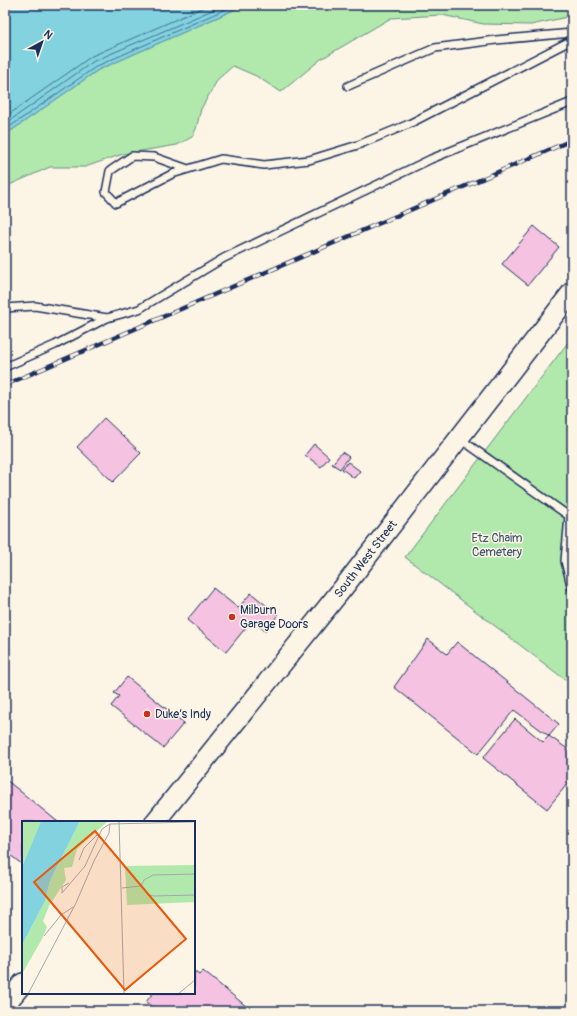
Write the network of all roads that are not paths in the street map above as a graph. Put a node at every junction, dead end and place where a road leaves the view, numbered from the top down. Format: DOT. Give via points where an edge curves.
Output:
graph roads {
  1 [pos="572,33"];
  2 [pos="572,40"];
  3 [pos="348,86"];
  4 [pos="572,102"];
  5 [pos="188,169"];
  6 [pos="572,292"];
  7 [pos="5,308"];
  8 [pos="107,318"];
  9 [pos="5,367"];
  10 [pos="459,438"];
  11 [pos="571,515"];
  12 [pos="572,590"];
  13 [pos="156,821"];
  14 [pos="22,985"];
  15 [pos="5,1005"];
  1 -- 3 [label="lane" via="435,48"];
  2 -- 5 [label="lane" via="409,124 358,145 309,160 264,165 222,159"];
  4 -- 8 [label="lane" via="431,159 224,258 139,309"];
  5 -- 5 [label="lane" via="172,174 116,203 106,192 110,171 132,156 154,157"];
  6 -- 10 [label="main road, South West Street"];
  7 -- 8 [label="lane" via="34,306"];
  8 -- 9 [label="lane"];
  10 -- 11 [label="lane"];
  10 -- 13 [label="main road, South West Street" via="343,588"];
  11 -- 12 [label="lane" via="565,561"];
  14 -- 15 [label="main road"];
}
